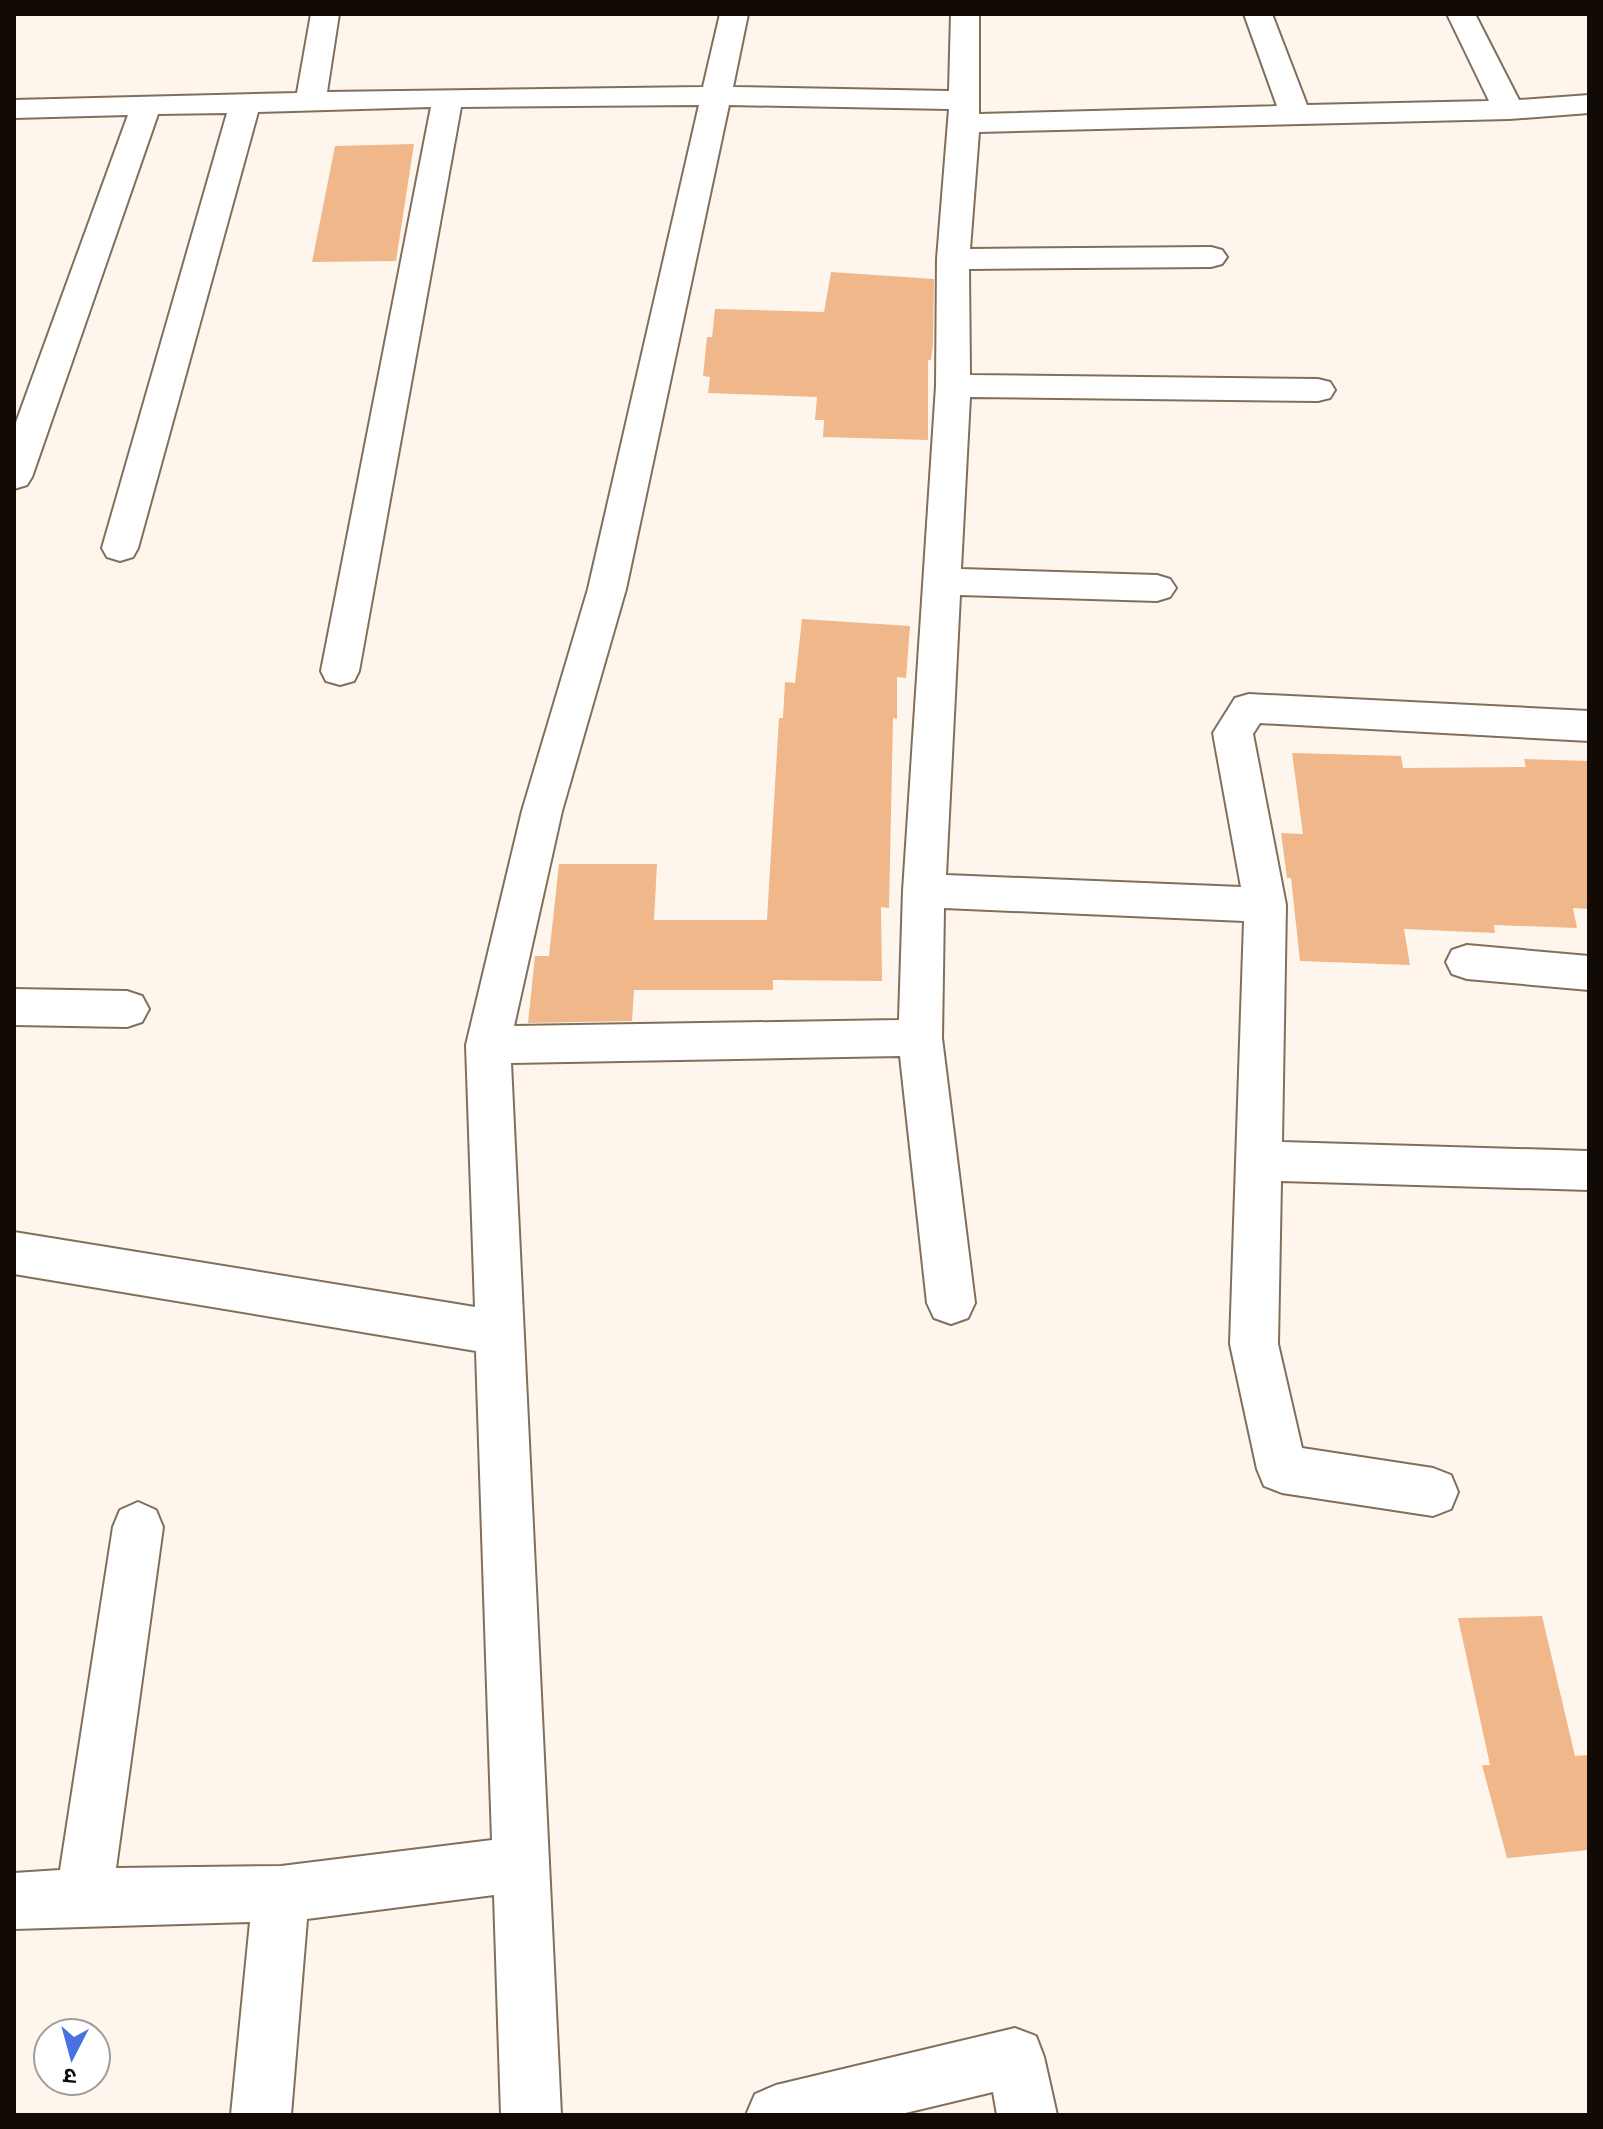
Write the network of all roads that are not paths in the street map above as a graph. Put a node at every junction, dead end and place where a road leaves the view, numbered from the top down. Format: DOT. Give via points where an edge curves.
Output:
graph roads {
  1 [pos="325,14"];
  2 [pos="734,14"];
  3 [pos="965,14"];
  4 [pos="1258,14"];
  5 [pos="1461,14"];
  6 [pos="718,96"];
  7 [pos="448,98"];
  8 [pos="311,100"];
  9 [pos="245,104"];
  10 [pos="1589,104"];
  11 [pos="146,107"];
  12 [pos="14,109"];
  13 [pos="1509,110"];
  14 [pos="963,111"];
  15 [pos="1295,115"];
  16 [pos="1211,257"];
  17 [pos="953,259"];
  18 [pos="953,386"];
  19 [pos="1318,390"];
  20 [pos="14,477"];
  21 [pos="120,548"];
  22 [pos="944,581"];
  23 [pos="1157,588"];
  24 [pos="340,671"];
  25 [pos="1589,726"];
  26 [pos="924,891"];
  27 [pos="1265,905"];
  28 [pos="1467,962"];
  29 [pos="1589,973"];
  30 [pos="14,1007"];
  31 [pos="127,1009"];
  32 [pos="920,1038"];
  33 [pos="488,1045"];
  34 [pos="1259,1161"];
  35 [pos="1588,1171"];
  36 [pos="14,1253"];
  37 [pos="951,1303"];
  38 [pos="501,1333"];
  39 [pos="1433,1492"];
  40 [pos="138,1527"];
  41 [pos="523,1864"];
  42 [pos="281,1894"];
  43 [pos="84,1897"];
  44 [pos="14,1901"];
  45 [pos="261,2115"];
  46 [pos="531,2115"];
  47 [pos="776,2115"];
  48 [pos="1027,2115"];
  1 -- 8 [label="street"];
  2 -- 6 [label="street"];
  3 -- 14 [label="street"];
  4 -- 15 [label="street"];
  5 -- 13 [label="street"];
  6 -- 7 [label="street"];
  6 -- 14 [label="street"];
  6 -- 33 [label="street" via="607,589 542,811"];
  7 -- 8 [label="street"];
  7 -- 24 [label="street"];
  8 -- 9 [label="street"];
  9 -- 11 [label="street"];
  9 -- 21 [label="street"];
  10 -- 13 [label="street"];
  11 -- 12 [label="street"];
  11 -- 20 [label="street"];
  13 -- 15 [label="street"];
  14 -- 15 [label="street"];
  14 -- 17 [label="street"];
  16 -- 17 [label="street"];
  17 -- 18 [label="street"];
  18 -- 19 [label="street"];
  18 -- 22 [label="street"];
  22 -- 23 [label="street"];
  22 -- 26 [label="street"];
  25 -- 27 [label="street" via="1249,708 1233,733"];
  26 -- 27 [label="street"];
  26 -- 32 [label="street"];
  27 -- 34 [label="street"];
  28 -- 29 [label="street"];
  30 -- 31 [label="street"];
  32 -- 33 [label="street"];
  32 -- 37 [label="street"];
  33 -- 38 [label="street"];
  34 -- 35 [label="street"];
  34 -- 39 [label="street" via="1254,1344 1282,1469"];
  36 -- 38 [label="street"];
  38 -- 41 [label="street"];
  40 -- 43 [label="street"];
  41 -- 42 [label="street"];
  41 -- 46 [label="street"];
  42 -- 43 [label="street"];
  42 -- 45 [label="street"];
  43 -- 44 [label="street"];
  47 -- 48 [label="street" via="1015,2057"];
}
